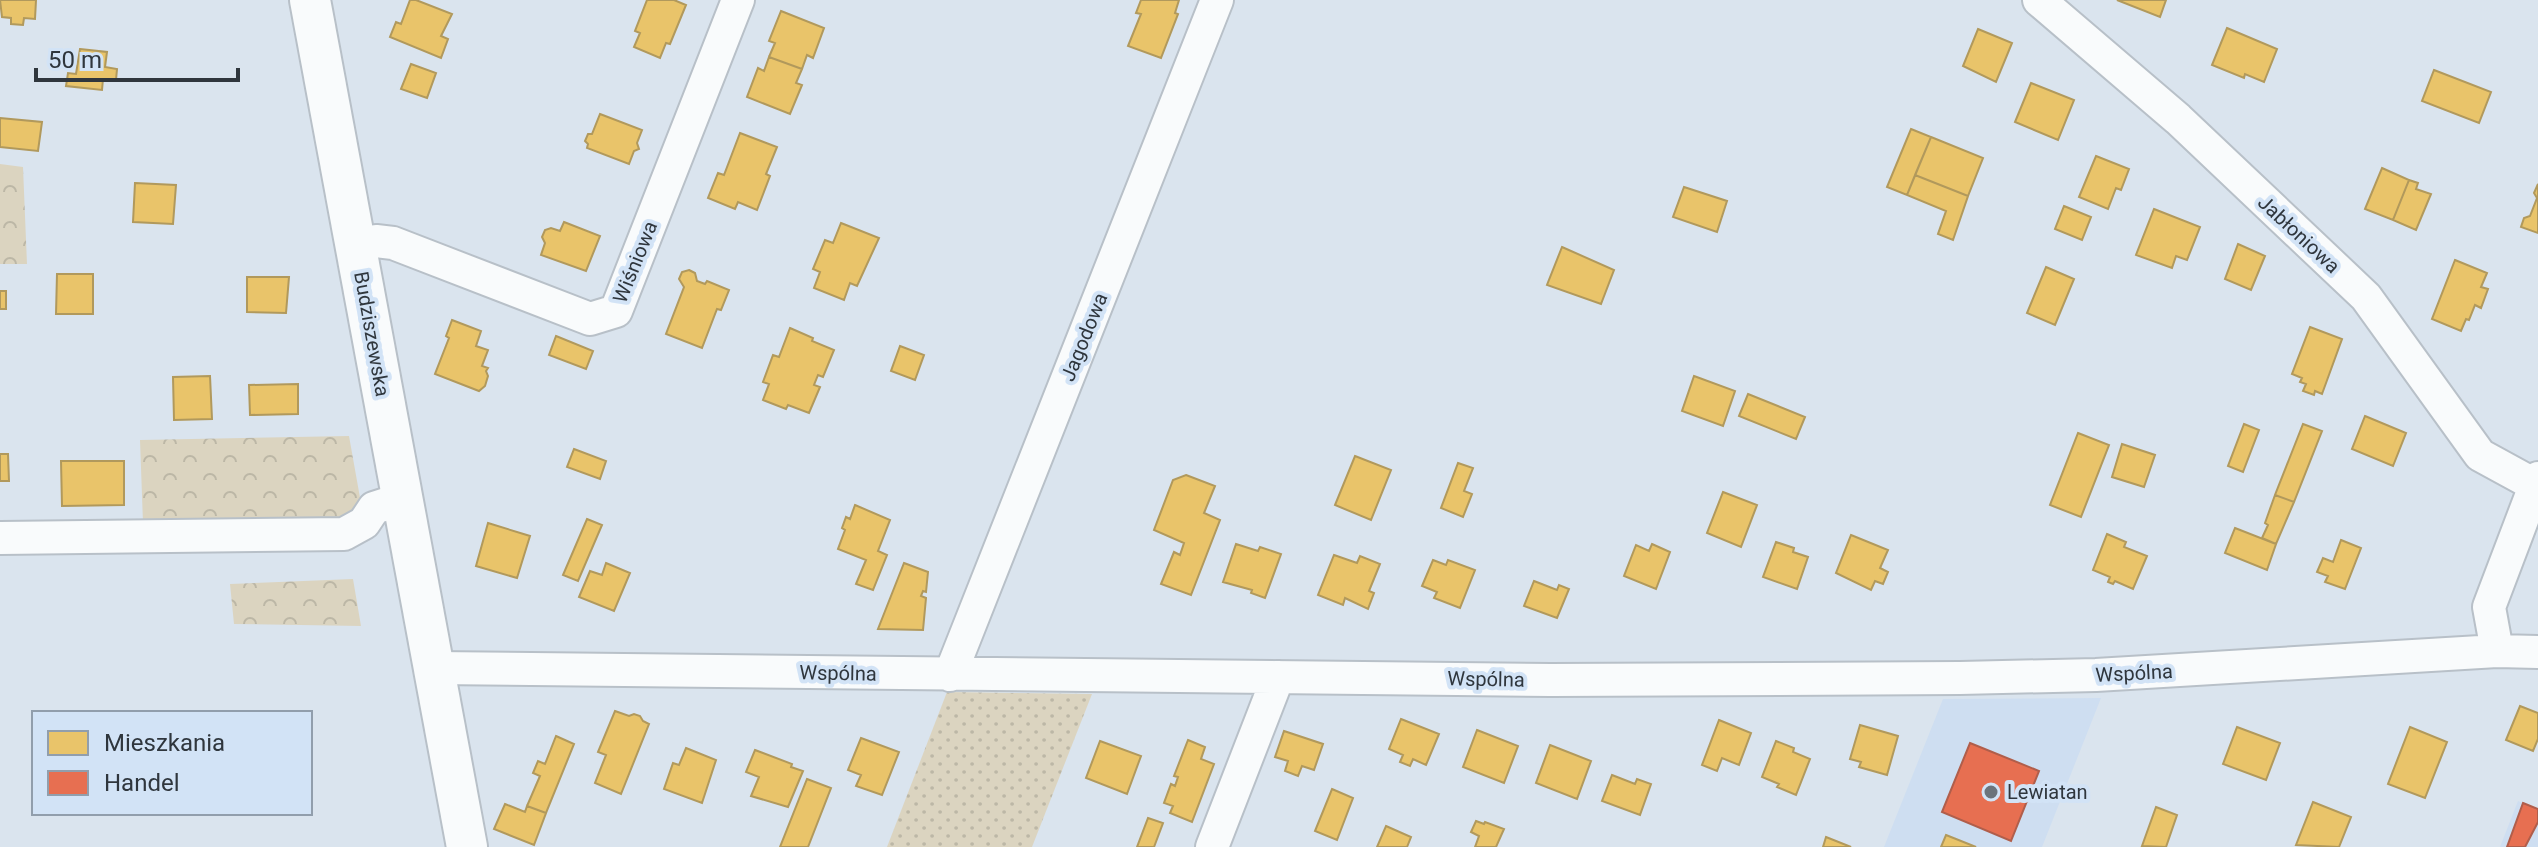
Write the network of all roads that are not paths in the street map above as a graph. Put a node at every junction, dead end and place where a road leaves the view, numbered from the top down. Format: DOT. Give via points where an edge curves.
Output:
graph roads {
  1 [pos="310,0"];
  2 [pos="738,0"];
  3 [pos="1217,0"];
  4 [pos="2039,0"];
  5 [pos="356,244"];
  6 [pos="2536,482"];
  7 [pos="402,499"];
  8 [pos="0,538"];
  9 [pos="2497,651"];
  10 [pos="2538,652"];
  11 [pos="434,668"];
  12 [pos="950,675"];
  13 [pos="1278,677"];
  14 [pos="467,847"];
  15 [pos="1212,847"];
  1 -- 5 [label="street, Budziszewska"];
  2 -- 5 [label="street, Wiśniowa" via="616,311 590,319 393,243"];
  3 -- 12 [label="street, Jagodowa"];
  4 -- 6 [label="street, Jabłoniowa" via="2178,119 2366,297 2480,455"];
  5 -- 7 [label="street, Budziszewska"];
  6 -- 9 [label="street" via="2489,607"];
  7 -- 8 [label="street" via="374,508 364,523 344,534"];
  7 -- 11 [label="street, Budziszewska"];
  9 -- 10 [label="street, Wspólna"];
  9 -- 13 [label="street, Wspólna" via="1975,678"];
  11 -- 12 [label="street, Wspólna"];
  11 -- 14 [label="street, Budziszewska"];
  12 -- 13 [label="street, Wspólna"];
  13 -- 15 [label="street"];
}
